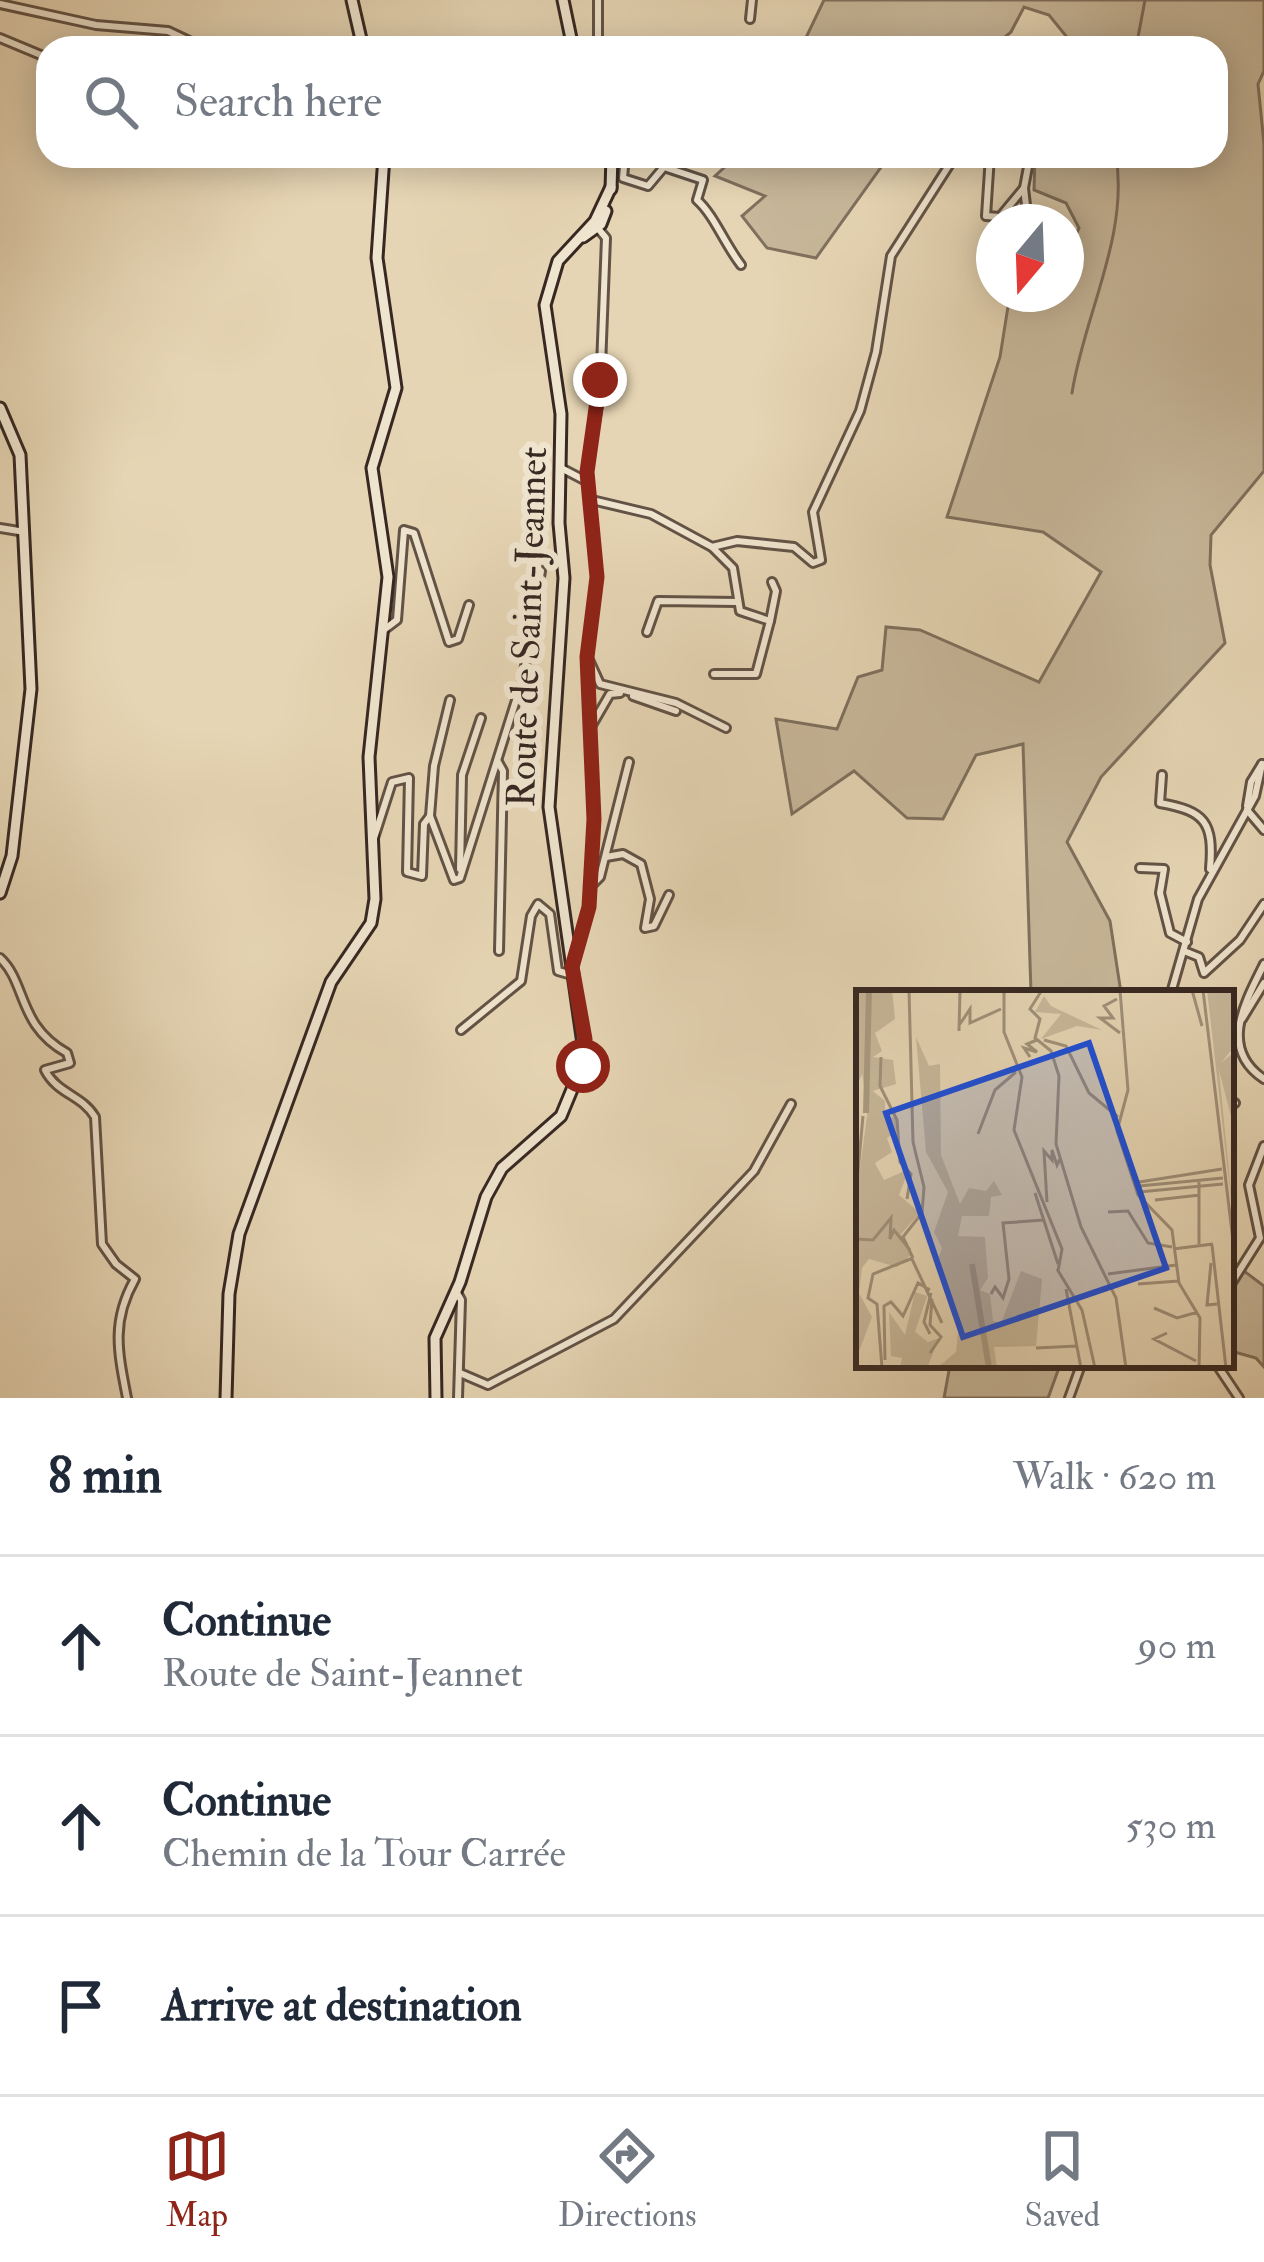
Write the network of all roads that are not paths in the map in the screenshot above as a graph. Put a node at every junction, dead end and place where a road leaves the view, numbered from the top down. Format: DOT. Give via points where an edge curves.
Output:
graph roads {
  1 [pos="352,0"];
  2 [pos="563,0"];
  3 [pos="598,0"];
  4 [pos="752,0"];
  5 [pos="0,4"];
  6 [pos="750,20"];
  7 [pos="179,36"];
  8 [pos="360,36"];
  9 [pos="570,36"];
  10 [pos="598,36"];
  11 [pos="0,38"];
  12 [pos="36,53"];
  13 [pos="383,168"];
  14 [pos="612,168"];
  15 [pos="623,168"];
  16 [pos="663,168"];
  17 [pos="667,168"];
  18 [pos="947,168"];
  19 [pos="990,168"];
  20 [pos="1028,168"];
  21 [pos="1024,188"];
  22 [pos="1026,204"];
  23 [pos="594,226"];
  24 [pos="741,265"];
  25 [pos="0,408"];
  26 [pos="561,468"];
  27 [pos="588,482"];
  28 [pos="591,500"];
  29 [pos="0,529"];
  30 [pos="25,532"];
  31 [pos="712,547"];
  32 [pos="542,571"];
  33 [pos="772,582"];
  34 [pos="738,602"];
  35 [pos="469,605"];
  36 [pos="770,621"];
  37 [pos="385,629"];
  38 [pos="647,632"];
  39 [pos="587,657"];
  40 [pos="714,674"];
  41 [pos="450,700"];
  42 [pos="676,711"];
  43 [pos="481,718"];
  44 [pos="590,728"];
  45 [pos="726,728"];
  46 [pos="498,762"];
  47 [pos="629,762"];
  48 [pos="1263,763"];
  49 [pos="1162,776"];
  50 [pos="1246,810"];
  51 [pos="430,816"];
  52 [pos="1264,830"];
  53 [pos="370,840"];
  54 [pos="1210,844"];
  55 [pos="1225,845"];
  56 [pos="606,856"];
  57 [pos="1139,868"];
  58 [pos="461,873"];
  59 [pos="1209,873"];
  60 [pos="590,886"];
  61 [pos="0,893"];
  62 [pos="669,896"];
  63 [pos="1264,904"];
  64 [pos="1187,942"];
  65 [pos="499,950"];
  66 [pos="1184,951"];
  67 [pos="0,958"];
  68 [pos="1264,964"];
  69 [pos="572,971"];
  70 [pos="1264,982"];
  71 [pos="1173,990"];
  72 [pos="1240,1022"];
  73 [pos="460,1030"];
  74 [pos="1264,1079"];
  75 [pos="791,1104"];
  76 [pos="1264,1146"];
  77 [pos="1234,1279"];
  78 [pos="456,1291"];
  79 [pos="1080,1368"];
  80 [pos="1219,1368"];
  81 [pos="460,1373"];
  82 [pos="127,1398"];
  83 [pos="226,1398"];
  84 [pos="436,1398"];
  85 [pos="458,1398"];
  86 [pos="1069,1398"];
  87 [pos="1240,1398"];
  1 -- 8 [label="main road"];
  2 -- 9 [label="main road"];
  3 -- 10 [label="street"];
  4 -- 6 [label="street"];
  5 -- 7 [label="street"];
  11 -- 12 [label="street"];
  13 -- 37 [label="main road" via="377,258 396,388 372,482 388,568"];
  14 -- 23 [label="main road"];
  15 -- 16 [label="street" via="622,178 648,186"];
  17 -- 24 [label="street" via="703,180 697,200"];
  18 -- 31 [label="street" via="891,256 860,411 814,512 821,560 751,542"];
  19 -- 21 [label="street" via="990,220"];
  20 -- 21 [label="street"];
  21 -- 22 [label="street"];
  23 -- 26 [label="main road, Route de Saint-Jeannet" via="554,269 544,312"];
  23 -- 27 [label="street" via="606,238 606,325"];
  25 -- 30 [label="main road" via="17,440"];
  26 -- 27 [label="street"];
  26 -- 69 [label="main road, Route de Saint-Jeannet" via="564,590 548,790"];
  27 -- 28 [label="street"];
  28 -- 31 [label="street" via="650,514"];
  28 -- 39 [label="street" via="597,577"];
  29 -- 30 [label="street"];
  30 -- 61 [label="main road" via="31,689 12,856"];
  31 -- 34 [label="street" via="733,568"];
  32 -- 46 [label="street"];
  33 -- 36 [label="street"];
  34 -- 36 [label="street" via="740,611"];
  34 -- 38 [label="street" via="665,599"];
  35 -- 37 [label="street" via="458,639 449,642 413,533 404,530 397,620"];
  36 -- 40 [label="street" via="756,674"];
  37 -- 53 [label="main road" via="369,757"];
  39 -- 44 [label="street"];
  39 -- 45 [label="street" via="600,684 676,703"];
  41 -- 51 [label="street"];
  42 -- 44 [label="street" via="614,692"];
  43 -- 58 [label="street" via="462,776"];
  44 -- 60 [label="street"];
  46 -- 58 [label="street"];
  46 -- 65 [label="street"];
  47 -- 56 [label="street"];
  48 -- 50 [label="street"];
  49 -- 54 [label="street" via="1160,803 1196,812"];
  50 -- 52 [label="street"];
  50 -- 55 [label="street"];
  51 -- 53 [label="street" via="422,876 407,872 404,855 409,778 392,782 380,833"];
  51 -- 58 [label="street" via="454,880"];
  53 -- 83 [label="main road" via="371,923 331,982 239,1234"];
  54 -- 55 [label="street"];
  54 -- 59 [label="street"];
  55 -- 59 [label="street"];
  56 -- 60 [label="street"];
  56 -- 62 [label="street" via="641,864 650,887 645,928"];
  57 -- 64 [label="street" via="1164,869 1160,893 1170,934"];
  59 -- 64 [label="street"];
  60 -- 69 [label="street"];
  63 -- 66 [label="street" via="1204,973 1199,957"];
  64 -- 66 [label="street"];
  66 -- 71 [label="street"];
  67 -- 82 [label="street" via="23,1009 67,1053 70,1063 45,1070 50,1080 95,1118 102,1244 135,1279 116,1328"];
  68 -- 72 [label="street"];
  69 -- 73 [label="street" via="558,971 550,914 535,906 521,981"];
  69 -- 78 [label="main road, Route de Saint-Jeannet" via="585,1039 579,1082 554,1124 494,1179"];
  70 -- 72 [label="street"];
  72 -- 74 [label="street" via="1239,1055"];
  75 -- 81 [label="street" via="754,1171 614,1318 488,1385"];
  76 -- 77 [label="street" via="1250,1185 1260,1238"];
  78 -- 81 [label="street"];
  78 -- 84 [label="main road, Route de Saint-Jeannet" via="432,1350"];
  79 -- 86 [label="street"];
  80 -- 87 [label="street"];
  81 -- 85 [label="street"];
}
